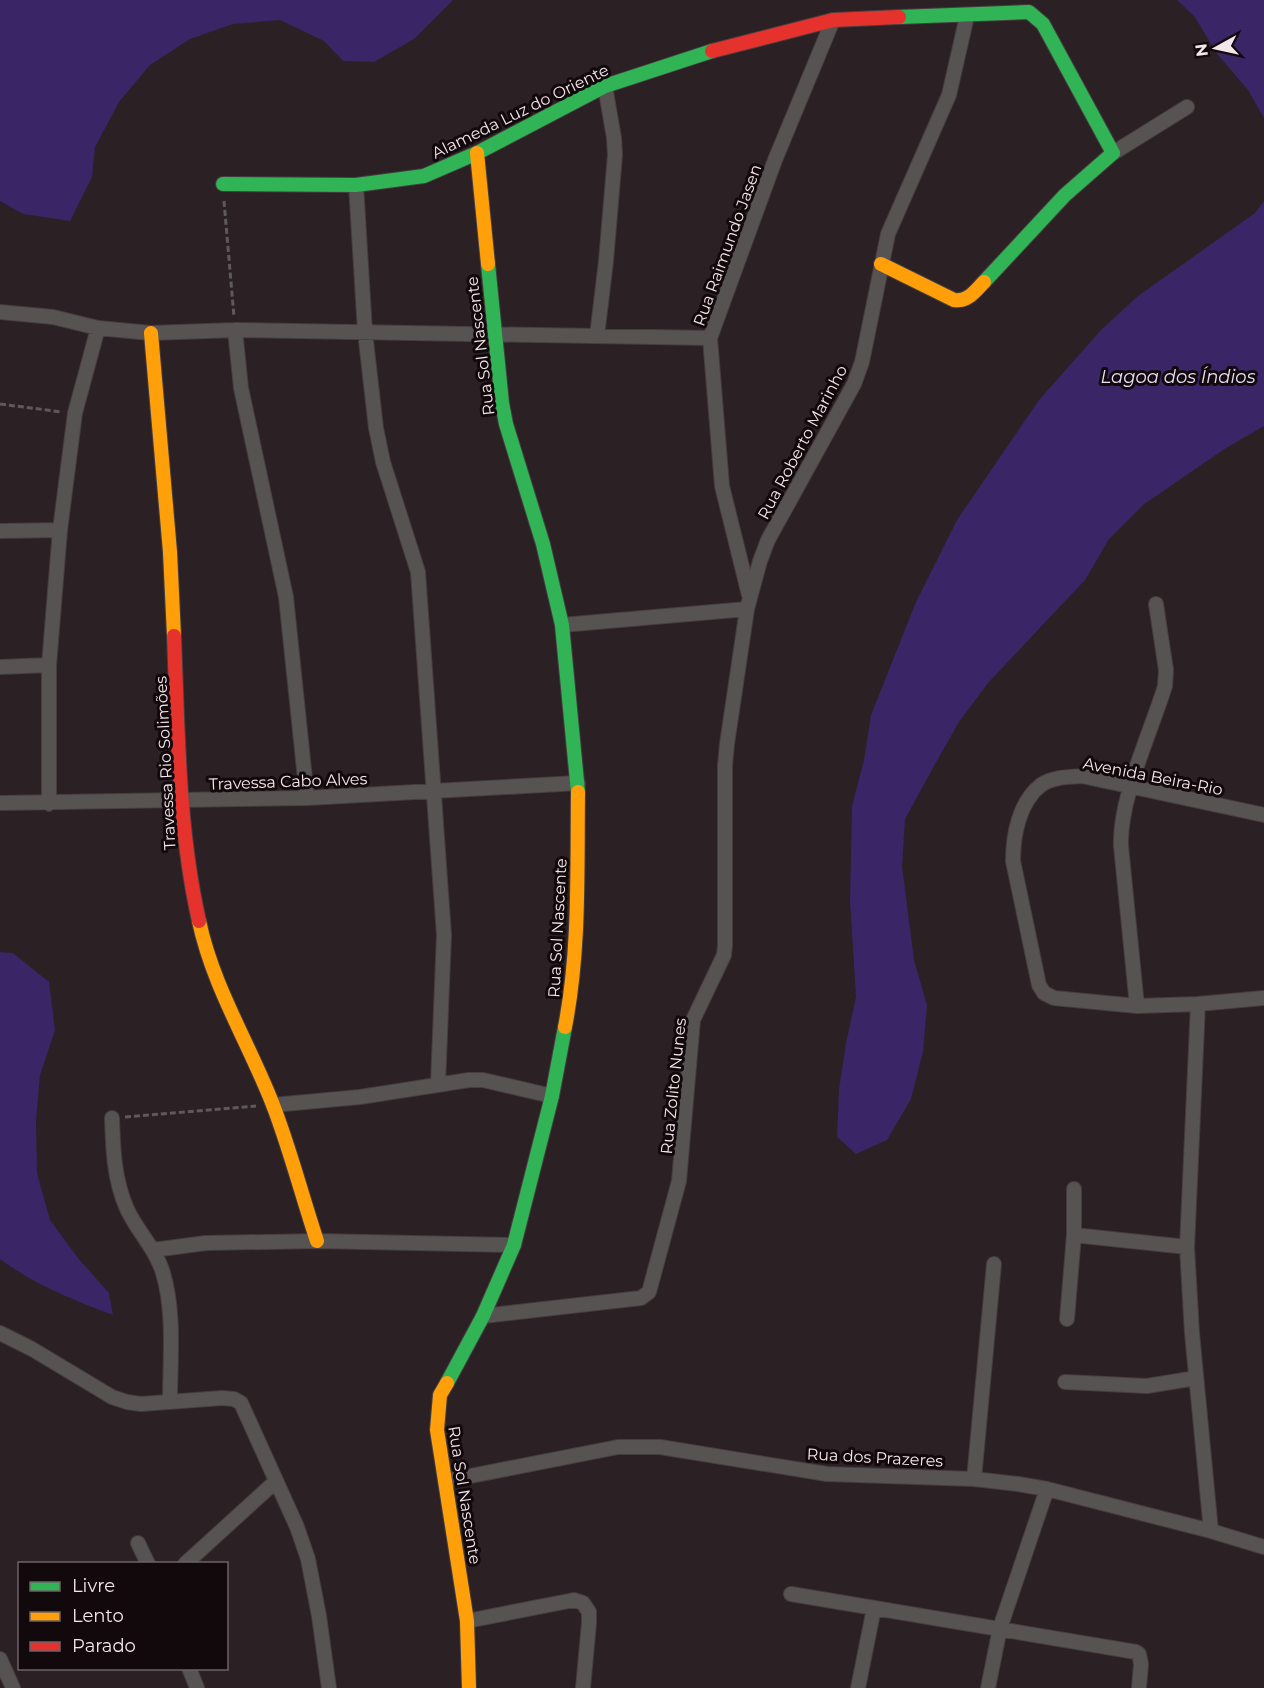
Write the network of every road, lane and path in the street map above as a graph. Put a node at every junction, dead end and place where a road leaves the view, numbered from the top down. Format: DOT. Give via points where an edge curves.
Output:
graph roads {
  1 [pos="968,16"];
  2 [pos="833,20"];
  3 [pos="605,86"];
  4 [pos="1187,107"];
  5 [pos="477,153"];
  6 [pos="1113,153"];
  7 [pos="223,184"];
  8 [pos="356,185"];
  9 [pos="881,264"];
  10 [pos="0,312"];
  11 [pos="98,328"];
  12 [pos="235,330"];
  13 [pos="365,332"];
  14 [pos="151,333"];
  15 [pos="494,335"];
  16 [pos="597,336"];
  17 [pos="710,338"];
  18 [pos="0,404"];
  19 [pos="75,413"];
  20 [pos="60,530"];
  21 [pos="0,531"];
  22 [pos="748,603"];
  23 [pos="1156,604"];
  24 [pos="562,625"];
  25 [pos="49,665"];
  26 [pos="0,667"];
  27 [pos="578,783"];
  28 [pos="1131,787"];
  29 [pos="435,792"];
  30 [pos="307,798"];
  31 [pos="181,801"];
  32 [pos="0,803"];
  33 [pos="49,804"];
  34 [pos="1264,815"];
  35 [pos="1264,998"];
  36 [pos="1198,1004"];
  37 [pos="1137,1006"];
  38 [pos="438,1084"];
  39 [pos="552,1096"];
  40 [pos="273,1105"];
  41 [pos="112,1118"];
  42 [pos="1074,1189"];
  43 [pos="1074,1235"];
  44 [pos="317,1241"];
  45 [pos="514,1245"];
  46 [pos="1187,1247"];
  47 [pos="153,1250"];
  48 [pos="994,1264"];
  49 [pos="483,1316"];
  50 [pos="1067,1319"];
  51 [pos="0,1333"];
  52 [pos="1196,1378"];
  53 [pos="1065,1382"];
  54 [pos="170,1402"];
  55 [pos="974,1479"];
  56 [pos="445,1481"];
  57 [pos="275,1482"];
  58 [pos="1047,1489"];
  59 [pos="1211,1531"];
  60 [pos="138,1543"];
  61 [pos="1264,1547"];
  62 [pos="147,1562"];
  63 [pos="186,1562"];
  64 [pos="791,1594"];
  65 [pos="874,1608"];
  66 [pos="467,1621"];
  67 [pos="1000,1628"];
  68 [pos="0,1659"];
  69 [pos="190,1670"];
  70 [pos="13,1688"];
  71 [pos="197,1688"];
  72 [pos="329,1688"];
  73 [pos="469,1688"];
  74 [pos="583,1688"];
  75 [pos="858,1688"];
  76 [pos="988,1688"];
  77 [pos="1139,1688"];
  1 -- 2 [label="street, Alameda Luz do Oriente"];
  1 -- 6 [label="street, Alameda Luz do Oriente" via="1029,12 1038,18"];
  1 -- 9 [label="street, Rua Roberto Marinho" via="949,95 893,220"];
  2 -- 3 [label="street, Alameda Luz do Oriente" via="700,54"];
  2 -- 17 [label="street, Rua Raimundo Jasen"];
  3 -- 5 [label="street, Alameda Luz do Oriente"];
  3 -- 16 [label="street" via="615,155"];
  4 -- 6 [label="street"];
  5 -- 8 [label="street, Alameda Luz do Oriente" via="424,176"];
  5 -- 15 [label="street, Rua Sol Nascente"];
  6 -- 9 [label="street" via="1065,195 962,301"];
  7 -- 8 [label="street, Alameda Luz do Oriente"];
  7 -- 12 [label="path"];
  8 -- 13 [label="street"];
  9 -- 22 [label="street, Rua Roberto Marinho" via="854,384 768,540"];
  10 -- 11 [label="street" via="53,317"];
  11 -- 14 [label="street"];
  11 -- 19 [label="street"];
  12 -- 13 [label="street"];
  12 -- 14 [label="street"];
  12 -- 30 [label="street" via="241,388 286,597"];
  13 -- 15 [label="street"];
  13 -- 29 [label="street" via="383,462 418,572"];
  14 -- 31 [label="street, Travessa Rio Solimões" via="170,552"];
  15 -- 16 [label="street"];
  15 -- 24 [label="street, Rua Sol Nascente" via="506,424 543,544"];
  16 -- 17 [label="street"];
  17 -- 22 [label="street, Rua Raimundo Jasen" via="722,486"];
  18 -- 19 [label="path"];
  19 -- 20 [label="street"];
  20 -- 21 [label="street"];
  20 -- 25 [label="street"];
  22 -- 24 [label="street"];
  22 -- 49 [label="street, Rua Zolito Nunes" via="725,765 724,955 693,1020 679,1182 649,1292 641,1298"];
  23 -- 28 [label="street" via="1165,686"];
  24 -- 27 [label="street, Rua Sol Nascente"];
  25 -- 26 [label="street"];
  25 -- 33 [label="street"];
  27 -- 29 [label="street, Travessa Cabo Alves"];
  27 -- 39 [label="street, Rua Sol Nascente" via="571,997"];
  28 -- 34 [label="street, Avenida Beira-Rio"];
  28 -- 37 [label="street" via="1121,836"];
  28 -- 37 [label="street, Avenida Beira-Rio" via="1082,776 1042,784 1030,796 1013,842 1044,993 1054,998"];
  29 -- 30 [label="street, Travessa Cabo Alves"];
  29 -- 38 [label="street" via="444,935"];
  30 -- 31 [label="street, Travessa Cabo Alves"];
  31 -- 33 [label="street, Travessa Cabo Alves"];
  31 -- 40 [label="street, Travessa Rio Solimões" via="201,933 221,992"];
  32 -- 33 [label="street, Travessa Cabo Alves"];
  35 -- 36 [label="street"];
  36 -- 37 [label="street"];
  36 -- 46 [label="street"];
  38 -- 39 [label="street" via="483,1080"];
  38 -- 40 [label="street" via="360,1097"];
  39 -- 45 [label="street, Rua Sol Nascente"];
  40 -- 41 [label="path"];
  40 -- 44 [label="street, Travessa Rio Solimões"];
  41 -- 47 [label="street" via="118,1186 127,1209"];
  42 -- 43 [label="street"];
  43 -- 46 [label="street"];
  43 -- 50 [label="street"];
  44 -- 45 [label="street"];
  44 -- 47 [label="street" via="206,1243"];
  45 -- 49 [label="street, Rua Sol Nascente"];
  46 -- 52 [label="street"];
  47 -- 54 [label="street" via="167,1286"];
  48 -- 55 [label="street"];
  49 -- 56 [label="street, Rua Sol Nascente" via="440,1395 437,1430"];
  51 -- 54 [label="street" via="112,1397 141,1404"];
  52 -- 53 [label="street" via="1147,1386"];
  52 -- 59 [label="street"];
  54 -- 57 [label="street" via="222,1398 241,1403"];
  55 -- 56 [label="street, Rua dos Prazeres" via="827,1474 660,1447 618,1447"];
  55 -- 58 [label="street, Rua dos Prazeres"];
  56 -- 66 [label="street, Rua Sol Nascente"];
  57 -- 63 [label="street"];
  57 -- 72 [label="street" via="308,1559"];
  58 -- 59 [label="street, Rua dos Prazeres"];
  58 -- 67 [label="street"];
  59 -- 61 [label="street, Rua dos Prazeres"];
  60 -- 62 [label="street"];
  64 -- 65 [label="street"];
  65 -- 67 [label="street"];
  65 -- 75 [label="street"];
  66 -- 73 [label="street, Rua Sol Nascente"];
  66 -- 74 [label="street" via="574,1600 583,1603 589,1612 589,1623"];
  67 -- 76 [label="street"];
  67 -- 77 [label="street" via="1136,1652 1141,1658"];
  68 -- 70 [label="street"];
  69 -- 71 [label="street"];
}
